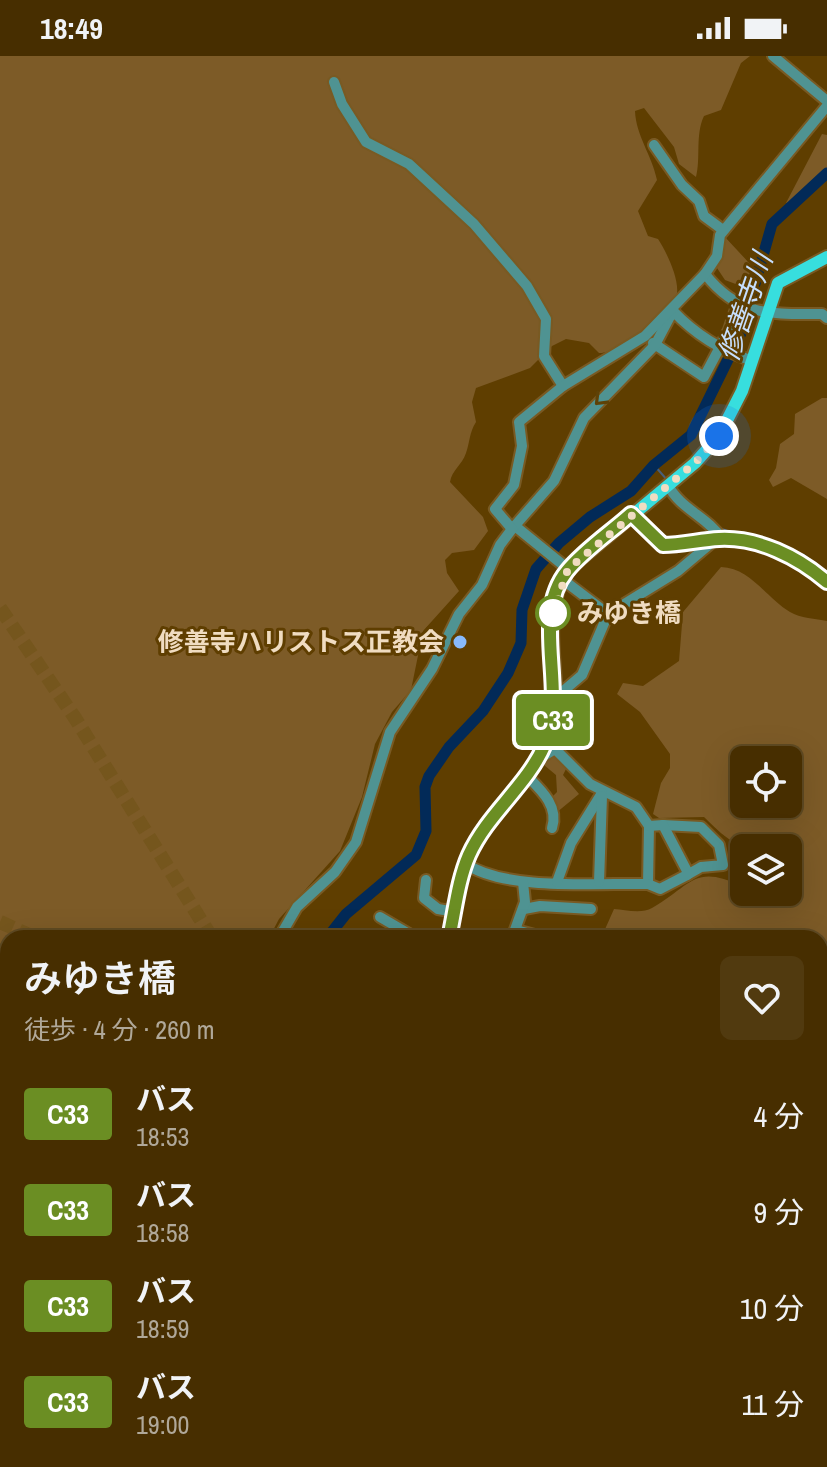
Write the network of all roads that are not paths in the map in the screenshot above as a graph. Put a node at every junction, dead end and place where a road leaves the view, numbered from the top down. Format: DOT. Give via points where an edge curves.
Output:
graph roads {
  1 [pos="773,56"];
  2 [pos="334,82"];
  3 [pos="827,104"];
  4 [pos="654,145"];
  5 [pos="723,230"];
  6 [pos="827,257"];
  7 [pos="705,274"];
  8 [pos="743,304"];
  9 [pos="673,311"];
  10 [pos="764,313"];
  11 [pos="827,318"];
  12 [pos="645,336"];
  13 [pos="655,345"];
  14 [pos="724,351"];
  15 [pos="746,359"];
  16 [pos="563,386"];
  17 [pos="668,485"];
  18 [pos="631,514"];
  19 [pos="514,527"];
  20 [pos="719,539"];
  21 [pos="563,570"];
  22 [pos="827,581"];
  23 [pos="608,614"];
  24 [pos="555,698"];
  25 [pos="537,760"];
  26 [pos="527,776"];
  27 [pos="602,793"];
  28 [pos="663,825"];
  29 [pos="649,826"];
  30 [pos="552,828"];
  31 [pos="466,864"];
  32 [pos="687,875"];
  33 [pos="426,880"];
  34 [pos="523,882"];
  35 [pos="557,882"];
  36 [pos="599,882"];
  37 [pos="648,884"];
  38 [pos="524,909"];
  39 [pos="591,909"];
  40 [pos="380,917"];
  41 [pos="456,919"];
  42 [pos="284,930"];
  43 [pos="402,930"];
  44 [pos="452,930"];
  45 [pos="516,930"];
  1 -- 3 [label="street"];
  2 -- 16 [label="street" via="366,142 409,164 474,224 527,286 546,319 544,356"];
  3 -- 5 [label="street"];
  4 -- 5 [label="street" via="699,201 704,216"];
  5 -- 7 [label="street" via="717,256"];
  6 -- 10 [label="main road" via="778,283"];
  7 -- 8 [label="street" via="722,295"];
  7 -- 9 [label="street"];
  8 -- 10 [label="street"];
  8 -- 14 [label="street"];
  9 -- 12 [label="street"];
  9 -- 13 [label="street"];
  9 -- 14 [label="street"];
  10 -- 11 [label="street"];
  10 -- 15 [label="main road"];
  12 -- 13 [label="street"];
  12 -- 16 [label="street"];
  13 -- 14 [label="street" via="704,377"];
  13 -- 19 [label="street, one-way" via="584,418 554,481"];
  14 -- 15 [label="street"];
  15 -- 17 [label="main road" via="742,391 719,436"];
  16 -- 19 [label="street" via="517,424 522,446 513,489 495,509"];
  17 -- 18 [label="main road"];
  17 -- 20 [label="street"];
  18 -- 20 [label="street" via="663,545"];
  18 -- 21 [label="main road"];
  19 -- 21 [label="street"];
  19 -- 42 [label="street" via="459,614 432,669 396,719 356,842 335,872 297,907"];
  20 -- 22 [label="street" via="797,558"];
  20 -- 23 [label="street"];
  21 -- 23 [label="street"];
  21 -- 24 [label="main road" via="550,630"];
  23 -- 24 [label="street" via="582,675"];
  24 -- 25 [label="main road" via="552,726"];
  25 -- 26 [label="main road"];
  25 -- 27 [label="street" via="555,749"];
  26 -- 30 [label="street" via="548,800"];
  26 -- 31 [label="main road" via="488,823"];
  27 -- 29 [label="street" via="636,807"];
  27 -- 35 [label="street" via="571,843"];
  27 -- 36 [label="street"];
  28 -- 29 [label="street"];
  28 -- 32 [label="street"];
  28 -- 32 [label="street" via="701,827 719,845 723,865"];
  29 -- 37 [label="street"];
  31 -- 34 [label="street" via="485,875"];
  31 -- 41 [label="main road"];
  32 -- 37 [label="street" via="660,889"];
  33 -- 41 [label="street" via="424,898"];
  34 -- 35 [label="street"];
  34 -- 38 [label="street"];
  35 -- 36 [label="street"];
  36 -- 37 [label="street"];
  38 -- 39 [label="street"];
  38 -- 45 [label="street"];
  40 -- 43 [label="street"];
  41 -- 44 [label="main road"];
}
